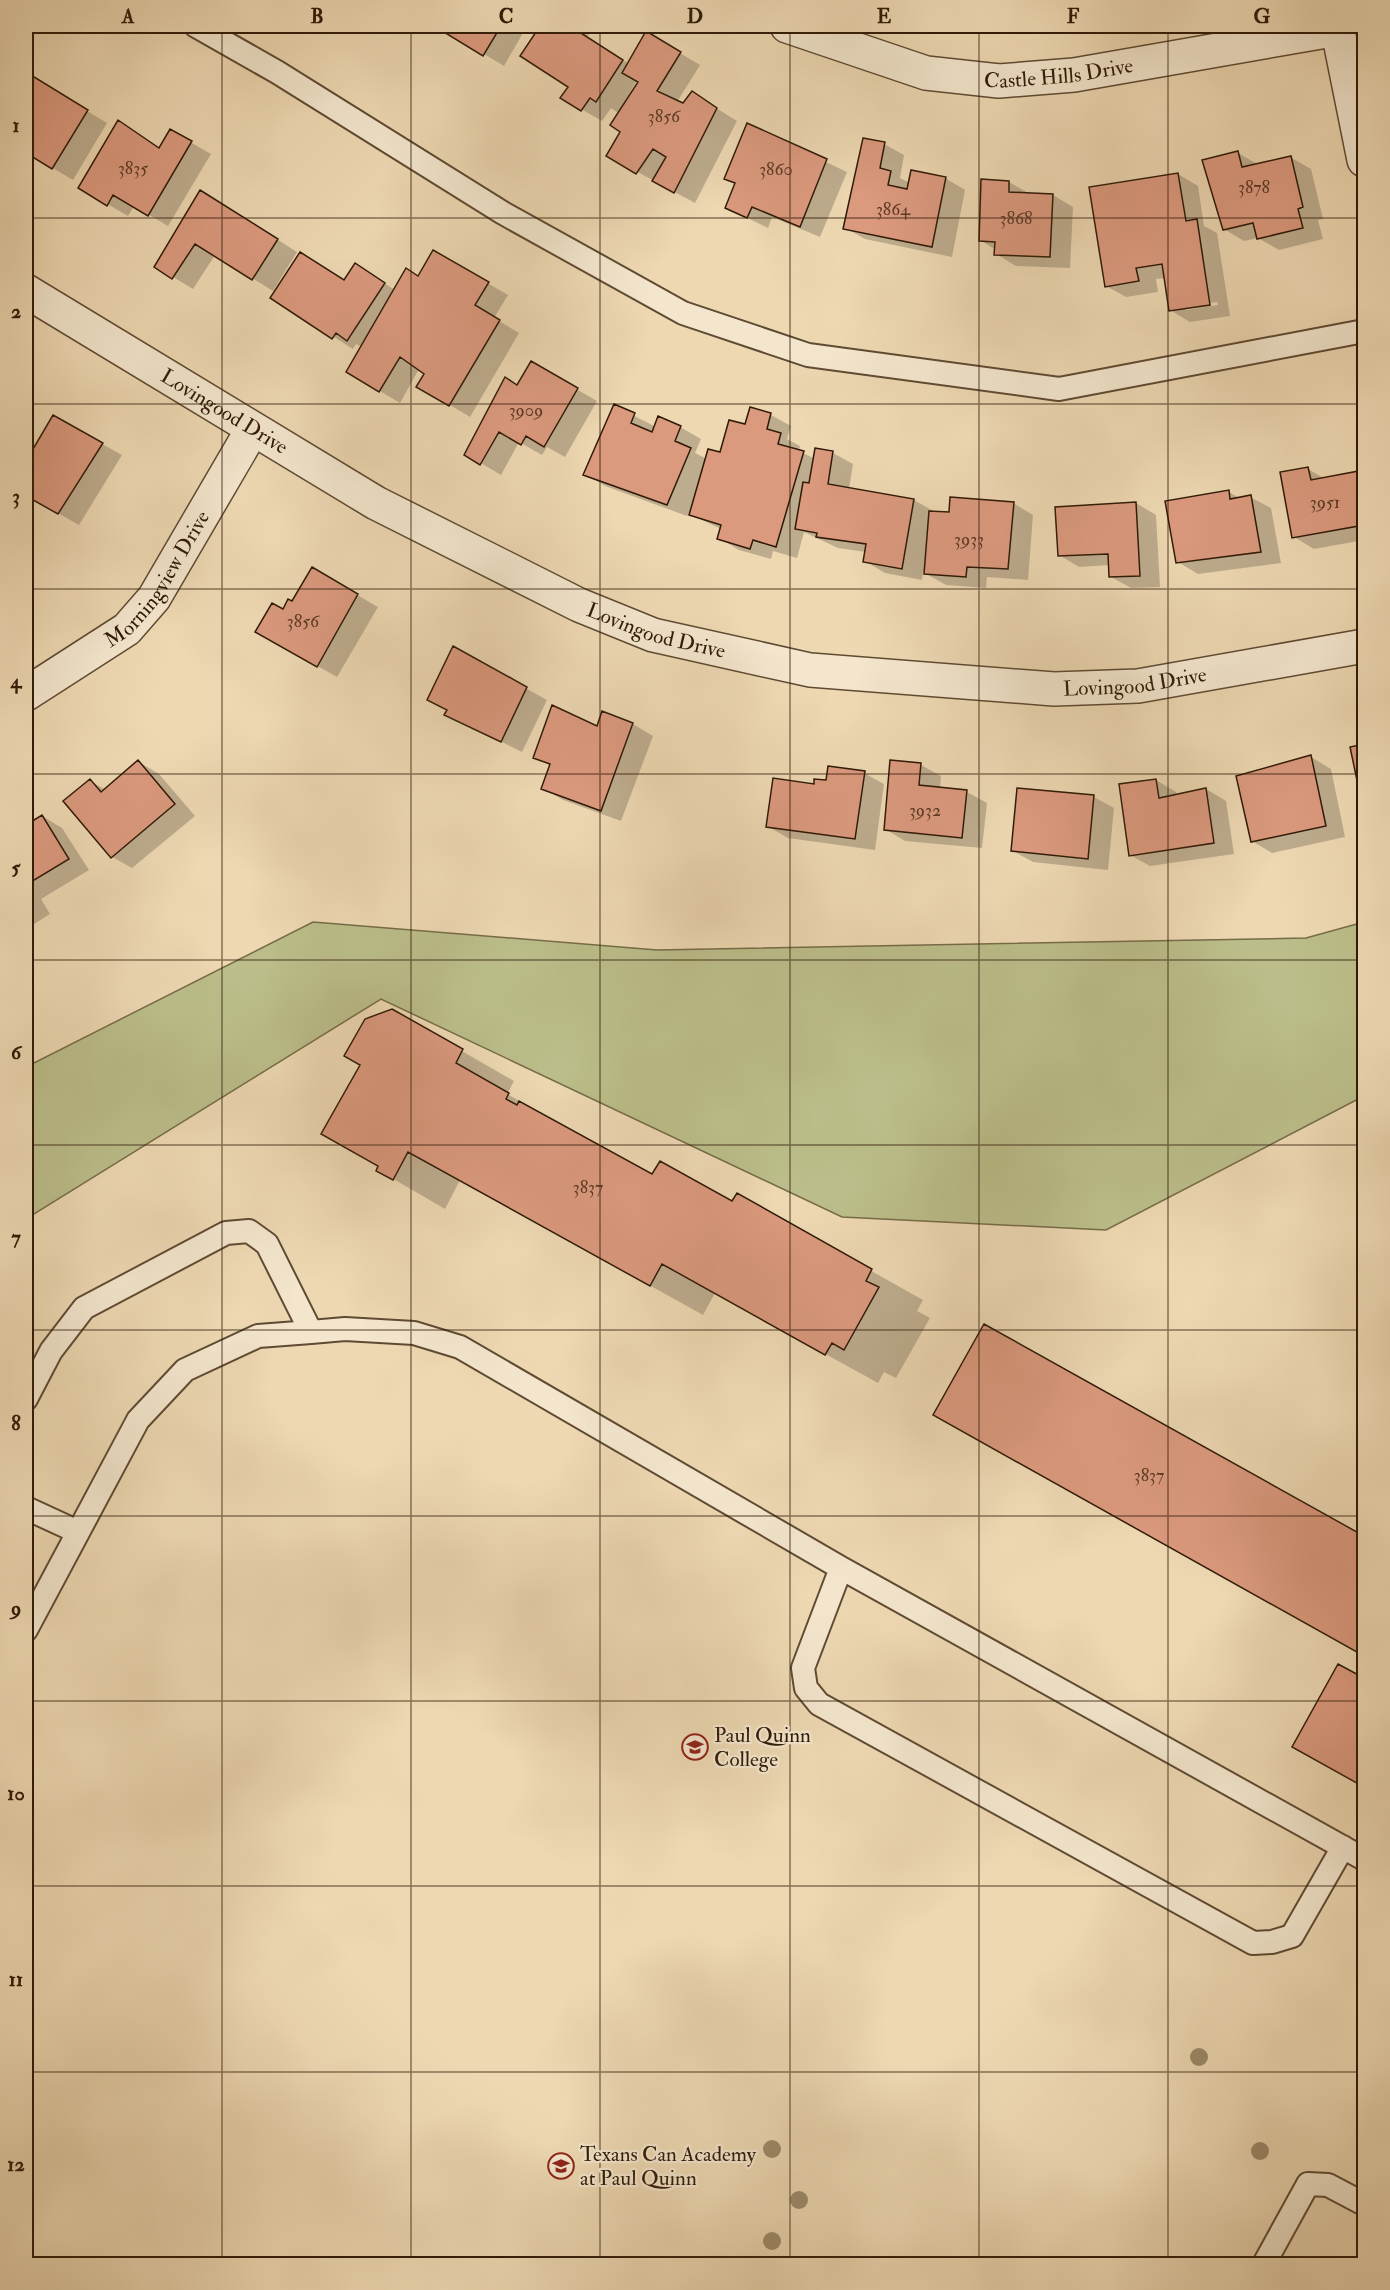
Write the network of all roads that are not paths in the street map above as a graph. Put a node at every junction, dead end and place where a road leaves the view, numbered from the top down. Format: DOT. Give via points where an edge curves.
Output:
graph roads {
  1 [pos="196,26"];
  2 [pos="787,26"];
  3 [pos="1342,27"];
  4 [pos="1365,160"];
  5 [pos="26,291"];
  6 [pos="1365,331"];
  7 [pos="252,430"];
  8 [pos="1365,646"];
  9 [pos="26,693"];
  10 [pos="311,1332"];
  11 [pos="26,1399"];
  12 [pos="26,1508"];
  13 [pos="78,1532"];
  14 [pos="841,1568"];
  15 [pos="26,1630"];
  16 [pos="1343,1847"];
  17 [pos="1365,1859"];
  18 [pos="1365,2204"];
  19 [pos="1264,2265"];
  1 -- 6 [label="lane" via="503,213 683,313 808,355 1059,389"];
  2 -- 3 [label="street, Castle Hills Drive" via="926,73 999,81 1074,75"];
  3 -- 4 [label="street"];
  5 -- 7 [label="street, Lovingood Drive"];
  7 -- 8 [label="street, Lovingood Drive" via="376,503 579,605 653,635 810,670 1054,689 1138,686"];
  7 -- 9 [label="street, Morningview Drive" via="154,597 127,629"];
  10 -- 11 [label="lane" via="267,1244 249,1231 226,1233 84,1308 51,1351"];
  10 -- 13 [label="lane" via="258,1336 185,1370 138,1420"];
  10 -- 14 [label="lane" via="345,1329 414,1333 460,1347"];
  12 -- 13 [label="lane"];
  13 -- 15 [label="lane"];
  14 -- 16 [label="lane"];
  14 -- 16 [label="lane" via="803,1668 806,1688 819,1704 1253,1943 1292,1936"];
  16 -- 17 [label="lane"];
  18 -- 19 [label="lane" via="1328,2184 1308,2184"];
}
